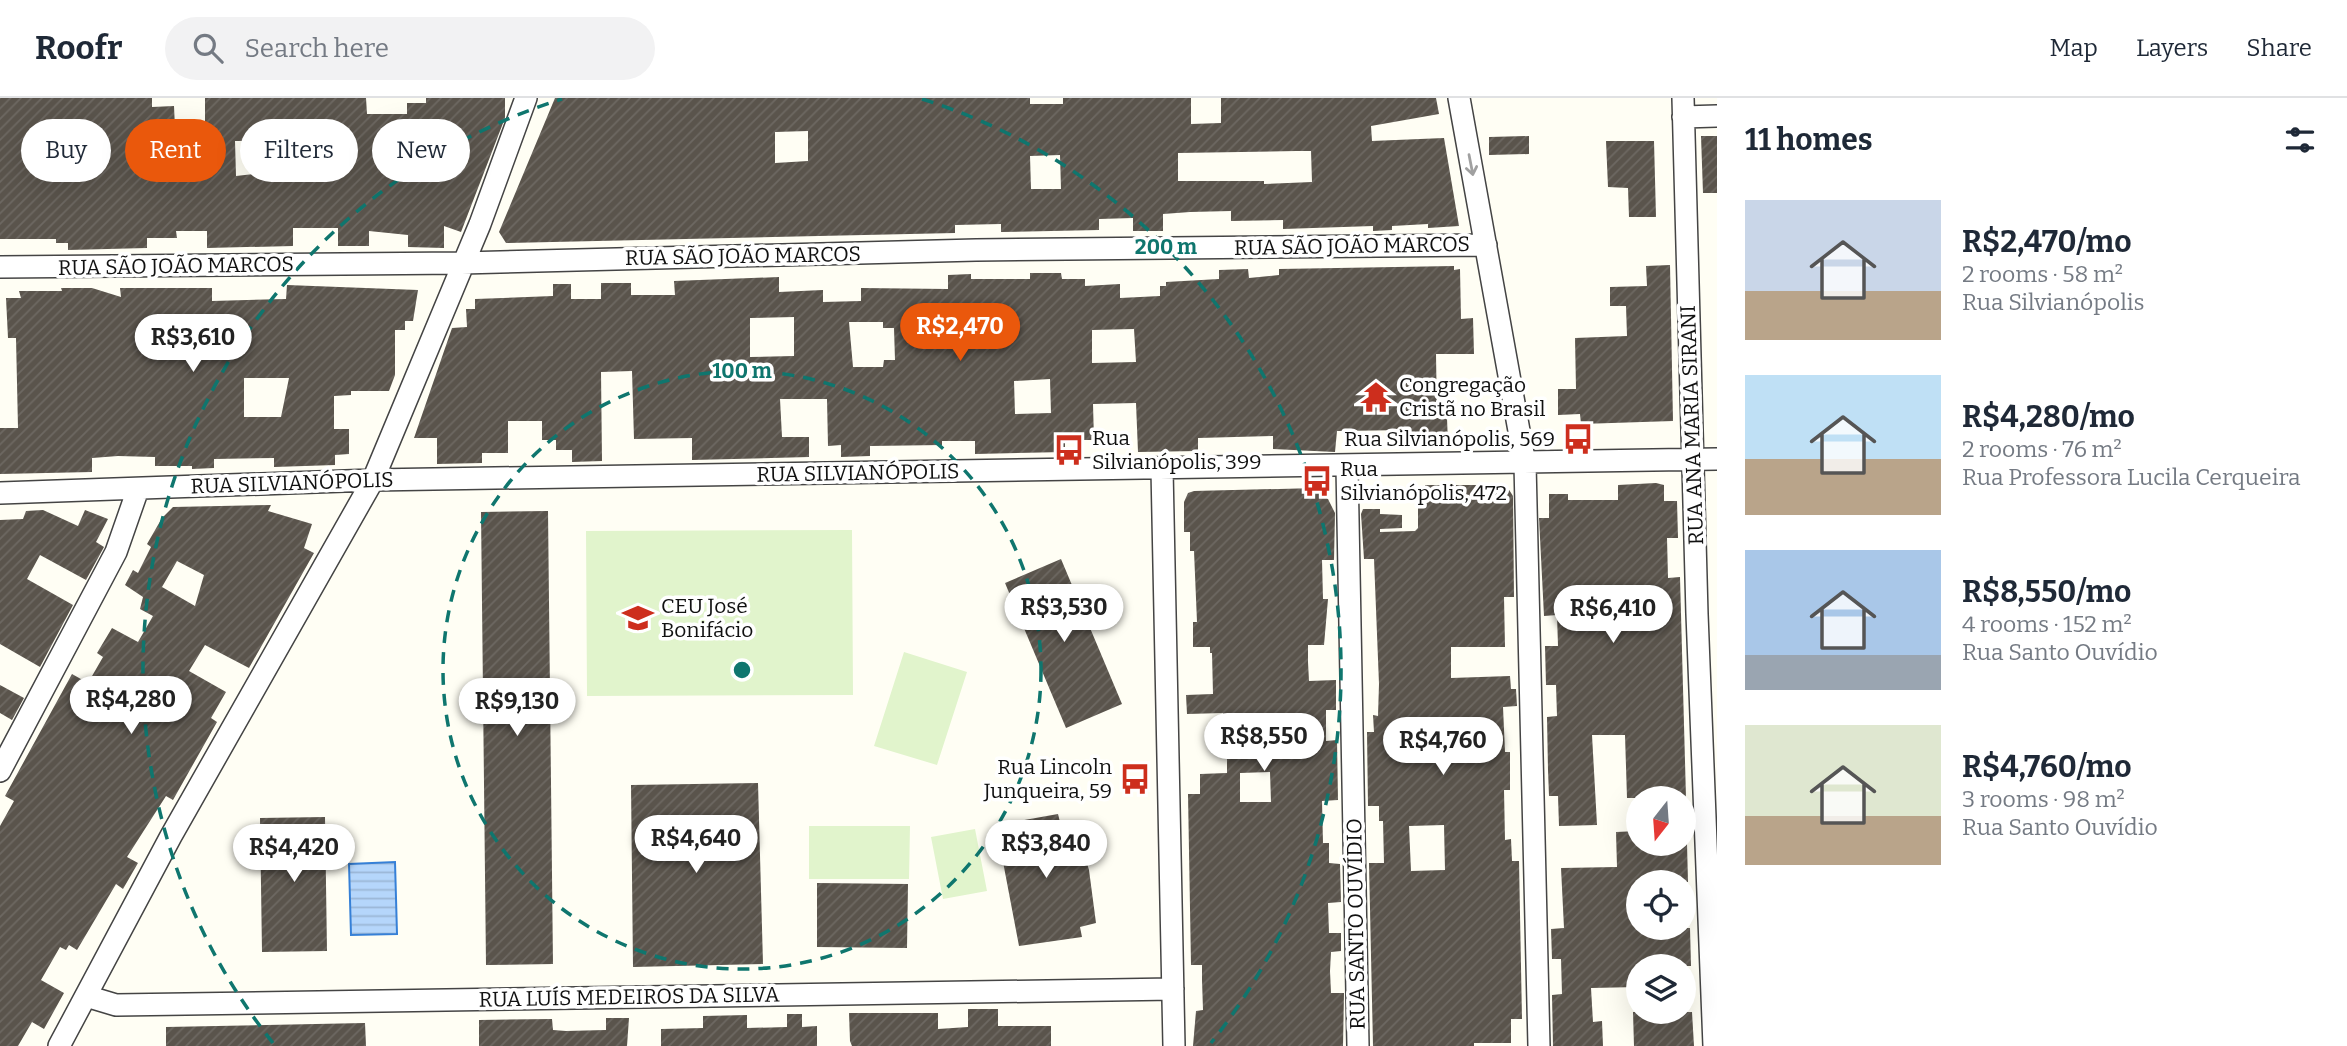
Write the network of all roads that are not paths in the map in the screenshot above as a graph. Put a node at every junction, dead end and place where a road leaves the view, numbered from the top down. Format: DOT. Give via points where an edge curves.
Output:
graph roads {
  1 [pos="526,98"];
  2 [pos="1459,98"];
  3 [pos="1683,108"];
  4 [pos="1717,116"];
  5 [pos="1486,245"];
  6 [pos="462,263"];
  7 [pos="0,267"];
  8 [pos="1717,458"];
  9 [pos="1692,459"];
  10 [pos="1525,464"];
  11 [pos="1347,467"];
  12 [pos="1162,469"];
  13 [pos="373,480"];
  14 [pos="138,489"];
  15 [pos="0,493"];
  16 [pos="0,771"];
  17 [pos="1173,989"];
  18 [pos="86,996"];
  19 [pos="60,1046"];
  20 [pos="1174,1046"];
  21 [pos="1358,1046"];
  22 [pos="1539,1046"];
  23 [pos="1714,1046"];
  1 -- 6 [label="street"];
  2 -- 5 [label="street, one-way"];
  3 -- 4 [label="street"];
  3 -- 9 [label="street, RUA ANA MARIA SIRANI"];
  5 -- 6 [label="street, RUA SÃO JOÃO MARCOS" via="976,250"];
  5 -- 10 [label="street"];
  6 -- 7 [label="street, RUA SÃO JOÃO MARCOS"];
  6 -- 13 [label="street"];
  8 -- 9 [label="street, RUA SILVIANÓPOLIS"];
  9 -- 10 [label="street, RUA SILVIANÓPOLIS"];
  9 -- 23 [label="street, RUA ANA MARIA SIRANI"];
  10 -- 11 [label="street, RUA SILVIANÓPOLIS"];
  10 -- 22 [label="street"];
  11 -- 12 [label="street, RUA SILVIANÓPOLIS"];
  11 -- 21 [label="street, RUA SANTO OUVÍDIO"];
  12 -- 13 [label="street, RUA SILVIANÓPOLIS"];
  12 -- 17 [label="street"];
  13 -- 14 [label="street, RUA SILVIANÓPOLIS"];
  13 -- 18 [label="street"];
  14 -- 15 [label="street, RUA SILVIANÓPOLIS"];
  14 -- 16 [label="street" via="116,552"];
  17 -- 18 [label="street, RUA LUÍS MEDEIROS DA SILVA" via="116,1005"];
  17 -- 20 [label="street"];
  18 -- 19 [label="street"];
}
